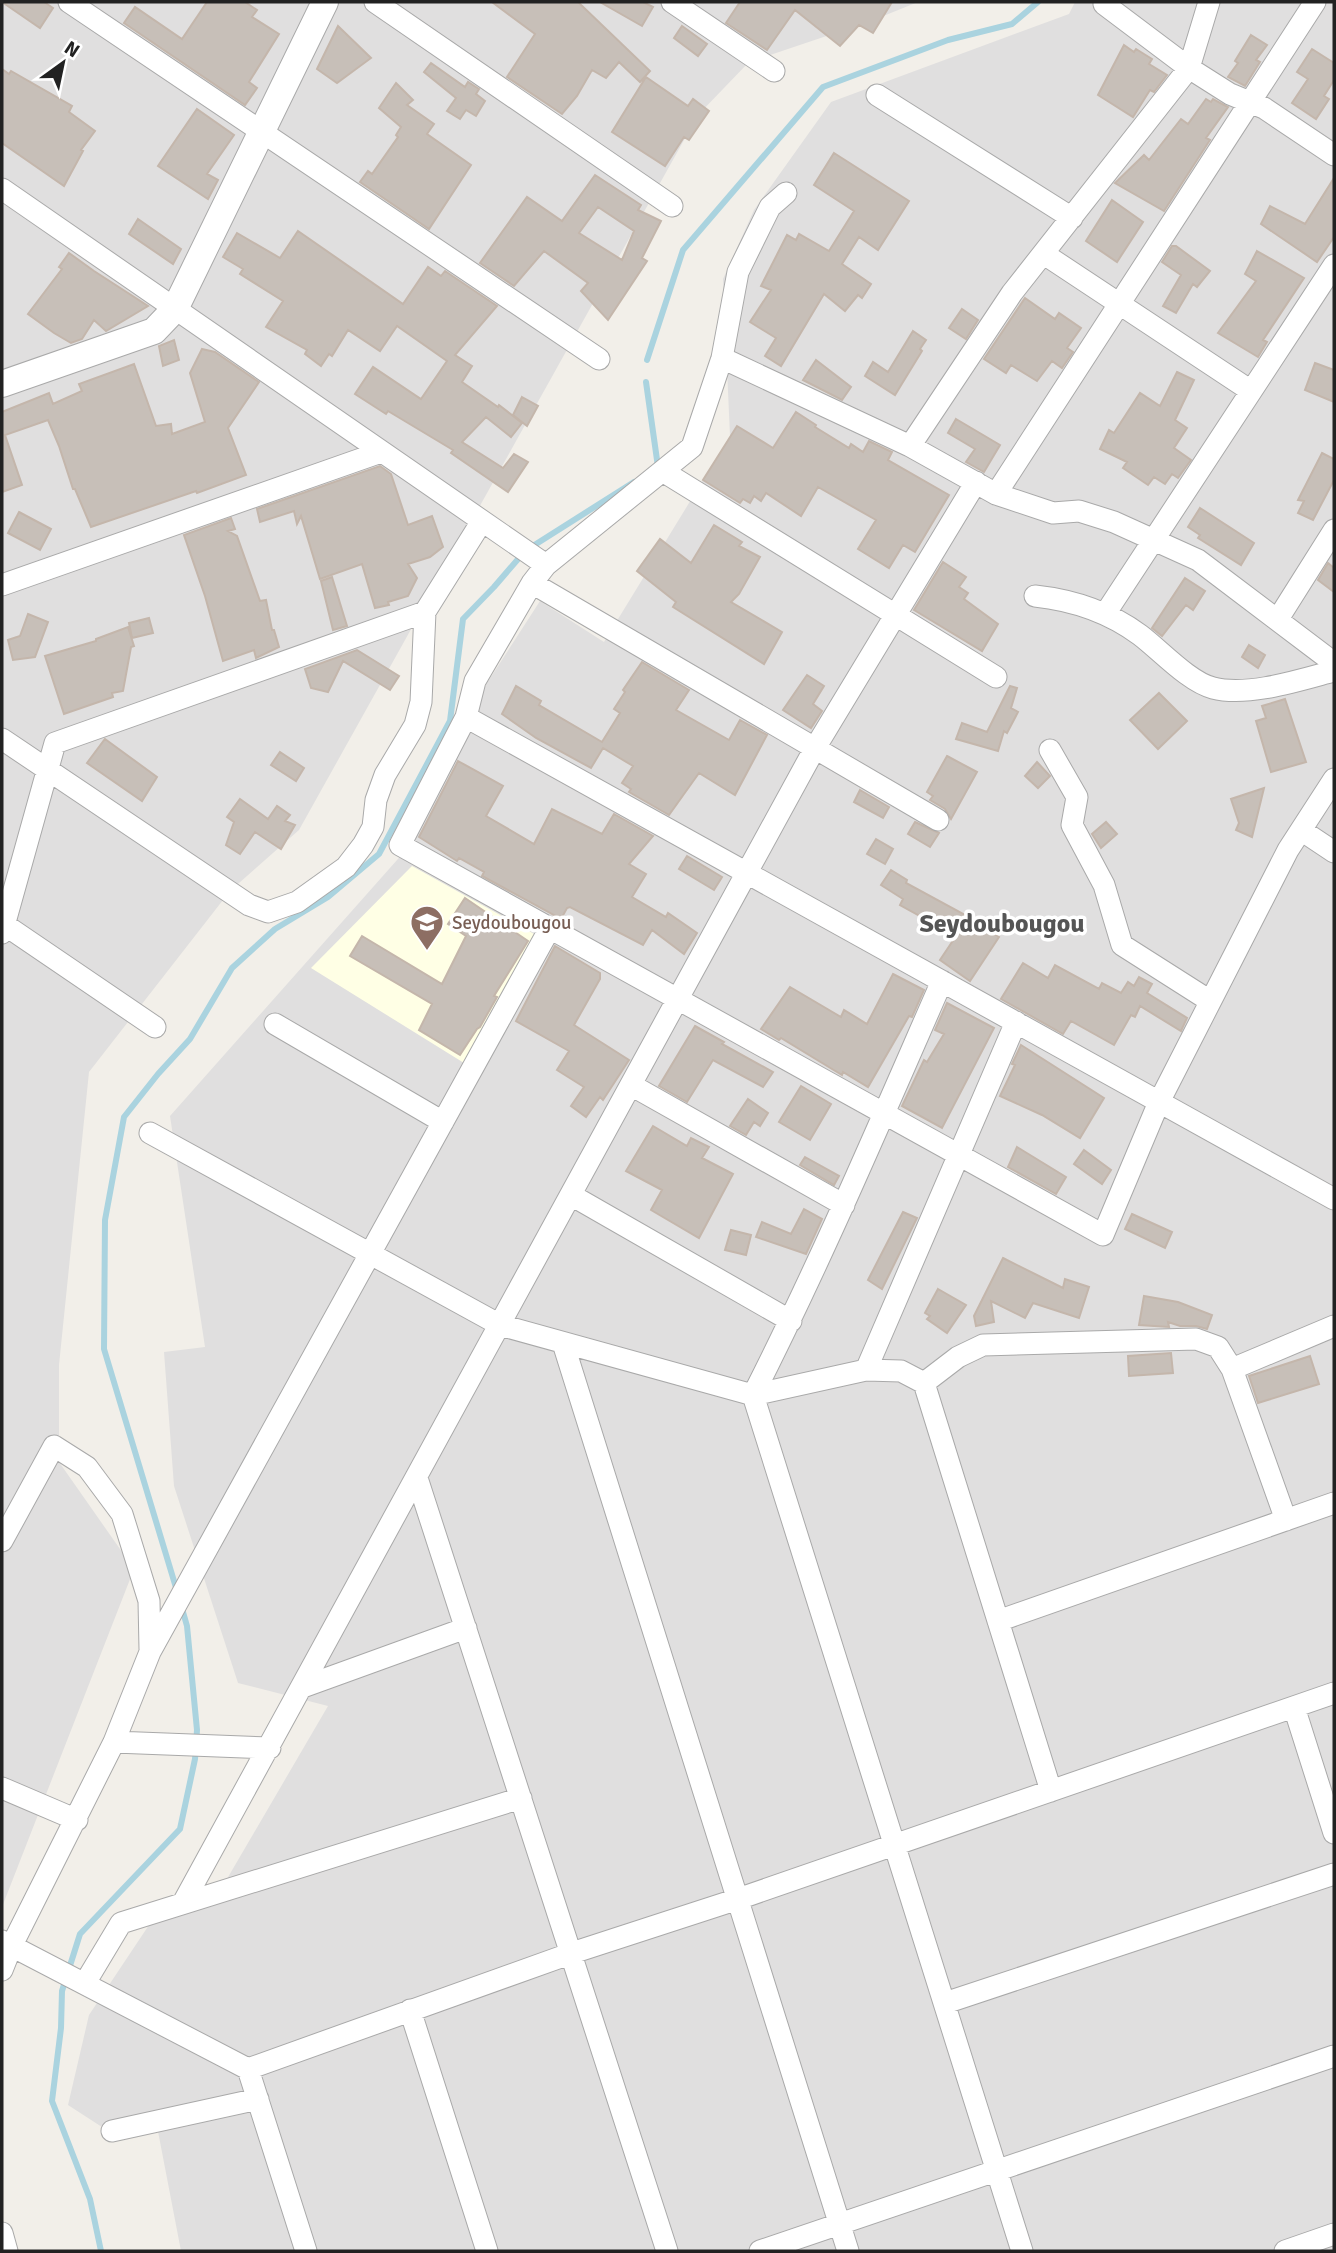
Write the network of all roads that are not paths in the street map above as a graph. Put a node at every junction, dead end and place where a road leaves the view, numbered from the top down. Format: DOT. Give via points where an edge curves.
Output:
graph roads {
  1 [pos="69,2"];
  2 [pos="325,2"];
  3 [pos="375,2"];
  4 [pos="672,2"];
  5 [pos="1209,2"];
  6 [pos="1315,2"];
  7 [pos="1104,4"];
  8 [pos="1189,68"];
  9 [pos="774,71"];
  10 [pos="877,96"];
  11 [pos="1249,102"];
  12 [pos="262,132"];
  13 [pos="1334,155"];
  14 [pos="2,189"];
  15 [pos="786,193"];
  16 [pos="672,206"];
  17 [pos="1072,218"];
  18 [pos="1044,254"];
  19 [pos="1334,265"];
  20 [pos="1119,303"];
  21 [pos="175,309"];
  22 [pos="722,358"];
  23 [pos="599,359"];
  24 [pos="2,384"];
  25 [pos="1251,391"];
  26 [pos="910,446"];
  27 [pos="381,452"];
  28 [pos="664,471"];
  29 [pos="976,482"];
  30 [pos="996,494"];
  31 [pos="482,521"];
  32 [pos="1334,530"];
  33 [pos="1153,540"];
  34 [pos="546,565"];
  35 [pos="532,583"];
  36 [pos="2,585"];
  37 [pos="1035,596"];
  38 [pos="425,611"];
  39 [pos="1105,614"];
  40 [pos="896,615"];
  41 [pos="1278,619"];
  42 [pos="1334,663"];
  43 [pos="1334,671"];
  44 [pos="996,677"];
  45 [pos="466,717"];
  46 [pos="2,739"];
  47 [pos="815,748"];
  48 [pos="1050,750"];
  49 [pos="47,770"];
  50 [pos="1334,779"];
  51 [pos="937,820"];
  52 [pos="1301,830"];
  53 [pos="1334,852"];
  54 [pos="747,873"];
  55 [pos="3,927"];
  56 [pos="550,928"];
  57 [pos="942,981"];
  58 [pos="678,999"];
  59 [pos="1210,1001"];
  60 [pos="1016,1022"];
  61 [pos="275,1024"];
  62 [pos="155,1027"];
  63 [pos="631,1085"];
  64 [pos="1159,1102"];
  65 [pos="884,1114"];
  66 [pos="443,1122"];
  67 [pos="150,1132"];
  68 [pos="957,1154"];
  69 [pos="571,1195"];
  70 [pos="1334,1199"];
  71 [pos="844,1205"];
  72 [pos="370,1253"];
  73 [pos="790,1321"];
  74 [pos="500,1325"];
  75 [pos="1334,1326"];
  76 [pos="563,1343"];
  77 [pos="1232,1369"];
  78 [pos="866,1370"];
  79 [pos="925,1383"];
  80 [pos="753,1395"];
  81 [pos="417,1478"];
  82 [pos="1334,1503"];
  83 [pos="1286,1520"];
  84 [pos="2,1541"];
  85 [pos="998,1621"];
  86 [pos="466,1628"];
  87 [pos="150,1652"];
  88 [pos="303,1687"];
  89 [pos="1334,1693"];
  90 [pos="1294,1707"];
  91 [pos="114,1742"];
  92 [pos="270,1748"];
  93 [pos="2,1788"];
  94 [pos="1051,1791"];
  95 [pos="521,1798"];
  96 [pos="77,1820"];
  97 [pos="1334,1833"];
  98 [pos="895,1845"];
  99 [pos="1334,1874"];
  100 [pos="738,1899"];
  101 [pos="183,1903"];
  102 [pos="7,1943"];
  103 [pos="572,1953"];
  104 [pos="2,1970"];
  105 [pos="85,1983"];
  106 [pos="945,2003"];
  107 [pos="410,2010"];
  108 [pos="1334,2056"];
  109 [pos="248,2069"];
  110 [pos="258,2099"];
  111 [pos="112,2131"];
  112 [pos="997,2171"];
  113 [pos="839,2224"];
  114 [pos="2,2233"];
  115 [pos="1334,2234"];
  116 [pos="7,2251"];
  117 [pos="306,2251"];
  118 [pos="487,2251"];
  119 [pos="667,2251"];
  120 [pos="760,2251"];
  121 [pos="848,2251"];
  122 [pos="1022,2251"];
  123 [pos="1285,2251"];
  1 -- 12 [label="street"];
  2 -- 12 [label="street"];
  3 -- 16 [label="street"];
  4 -- 9 [label="street"];
  5 -- 8 [label="street"];
  6 -- 11 [label="street"];
  7 -- 8 [label="street"];
  8 -- 11 [label="street"];
  8 -- 17 [label="street"];
  10 -- 17 [label="street"];
  11 -- 13 [label="street"];
  11 -- 20 [label="street"];
  12 -- 21 [label="street"];
  12 -- 23 [label="street"];
  14 -- 21 [label="street"];
  15 -- 22 [label="street" via="770,206 744,256 735,281"];
  17 -- 18 [label="street"];
  18 -- 20 [label="street"];
  18 -- 26 [label="street" via="1012,293"];
  19 -- 25 [label="street"];
  20 -- 25 [label="street"];
  20 -- 30 [label="street"];
  21 -- 24 [label="street" via="154,331"];
  21 -- 27 [label="street"];
  22 -- 26 [label="street"];
  22 -- 28 [label="street" via="692,447"];
  25 -- 33 [label="street"];
  26 -- 29 [label="street"];
  27 -- 31 [label="street"];
  27 -- 36 [label="street"];
  28 -- 34 [label="street"];
  28 -- 40 [label="street"];
  29 -- 30 [label="street"];
  29 -- 40 [label="street"];
  30 -- 33 [label="street" via="1053,513 1079,511"];
  31 -- 34 [label="street"];
  31 -- 38 [label="street"];
  32 -- 41 [label="street"];
  33 -- 39 [label="street"];
  33 -- 41 [label="street" via="1198,560"];
  34 -- 35 [label="street"];
  35 -- 45 [label="street" via="475,681"];
  35 -- 47 [label="street"];
  37 -- 39 [label="street" via="1061,599"];
  38 -- 49 [label="street" via="55,743"];
  38 -- 49 [label="street" via="421,702 415,725 385,775 373,827 346,867 297,902 268,912 249,905"];
  39 -- 43 [label="street" via="1211,688 1237,691"];
  40 -- 44 [label="street"];
  40 -- 47 [label="street"];
  41 -- 42 [label="street"];
  45 -- 54 [label="street"];
  45 -- 56 [label="street" via="400,845"];
  46 -- 49 [label="street"];
  47 -- 51 [label="street"];
  47 -- 54 [label="street"];
  48 -- 59 [label="street" via="1077,797 1072,825 1104,886 1122,946"];
  49 -- 55 [label="street"];
  50 -- 52 [label="street"];
  52 -- 53 [label="street"];
  52 -- 59 [label="street"];
  54 -- 57 [label="street"];
  54 -- 58 [label="street"];
  55 -- 62 [label="street"];
  56 -- 58 [label="street"];
  56 -- 66 [label="street"];
  57 -- 60 [label="street"];
  57 -- 65 [label="street"];
  58 -- 63 [label="street"];
  58 -- 65 [label="street"];
  59 -- 64 [label="street"];
  60 -- 64 [label="street"];
  60 -- 68 [label="street"];
  61 -- 66 [label="street"];
  63 -- 69 [label="street"];
  63 -- 71 [label="street"];
  64 -- 68 [label="street" via="1103,1235"];
  64 -- 70 [label="street"];
  65 -- 68 [label="street"];
  65 -- 71 [label="street"];
  66 -- 72 [label="street"];
  67 -- 72 [label="street"];
  68 -- 78 [label="street"];
  69 -- 73 [label="street"];
  69 -- 74 [label="street"];
  71 -- 73 [label="street"];
  72 -- 74 [label="street"];
  72 -- 87 [label="street"];
  73 -- 80 [label="street"];
  74 -- 76 [label="street"];
  74 -- 81 [label="street"];
  75 -- 77 [label="street"];
  76 -- 80 [label="street"];
  76 -- 100 [label="street"];
  77 -- 79 [label="street" via="1218,1347 1196,1339 983,1345 958,1357"];
  77 -- 83 [label="street"];
  78 -- 79 [label="street" via="901,1371"];
  78 -- 80 [label="street"];
  79 -- 85 [label="street"];
  80 -- 98 [label="street"];
  81 -- 86 [label="street"];
  81 -- 88 [label="street"];
  82 -- 83 [label="street"];
  83 -- 85 [label="street"];
  84 -- 87 [label="street" via="54,1446 88,1467 122,1514 149,1601"];
  85 -- 94 [label="street"];
  86 -- 88 [label="street"];
  86 -- 95 [label="street"];
  87 -- 91 [label="street"];
  88 -- 92 [label="street"];
  89 -- 90 [label="street"];
  90 -- 94 [label="street"];
  90 -- 97 [label="street"];
  91 -- 92 [label="street"];
  91 -- 96 [label="street"];
  92 -- 101 [label="street"];
  93 -- 96 [label="street"];
  94 -- 98 [label="street"];
  95 -- 101 [label="street"];
  95 -- 103 [label="street"];
  96 -- 102 [label="street"];
  98 -- 100 [label="street"];
  98 -- 106 [label="street"];
  99 -- 106 [label="street"];
  100 -- 103 [label="street"];
  100 -- 113 [label="street"];
  101 -- 105 [label="street" via="121,1923"];
  102 -- 104 [label="street"];
  102 -- 105 [label="street"];
  103 -- 107 [label="street"];
  103 -- 119 [label="street"];
  105 -- 109 [label="street"];
  106 -- 112 [label="street"];
  107 -- 109 [label="street"];
  107 -- 118 [label="street"];
  108 -- 112 [label="street"];
  109 -- 110 [label="street"];
  110 -- 111 [label="street"];
  110 -- 117 [label="street"];
  112 -- 113 [label="street"];
  112 -- 122 [label="street"];
  113 -- 120 [label="street"];
  113 -- 121 [label="street"];
  114 -- 116 [label="street"];
  115 -- 123 [label="street"];
}
